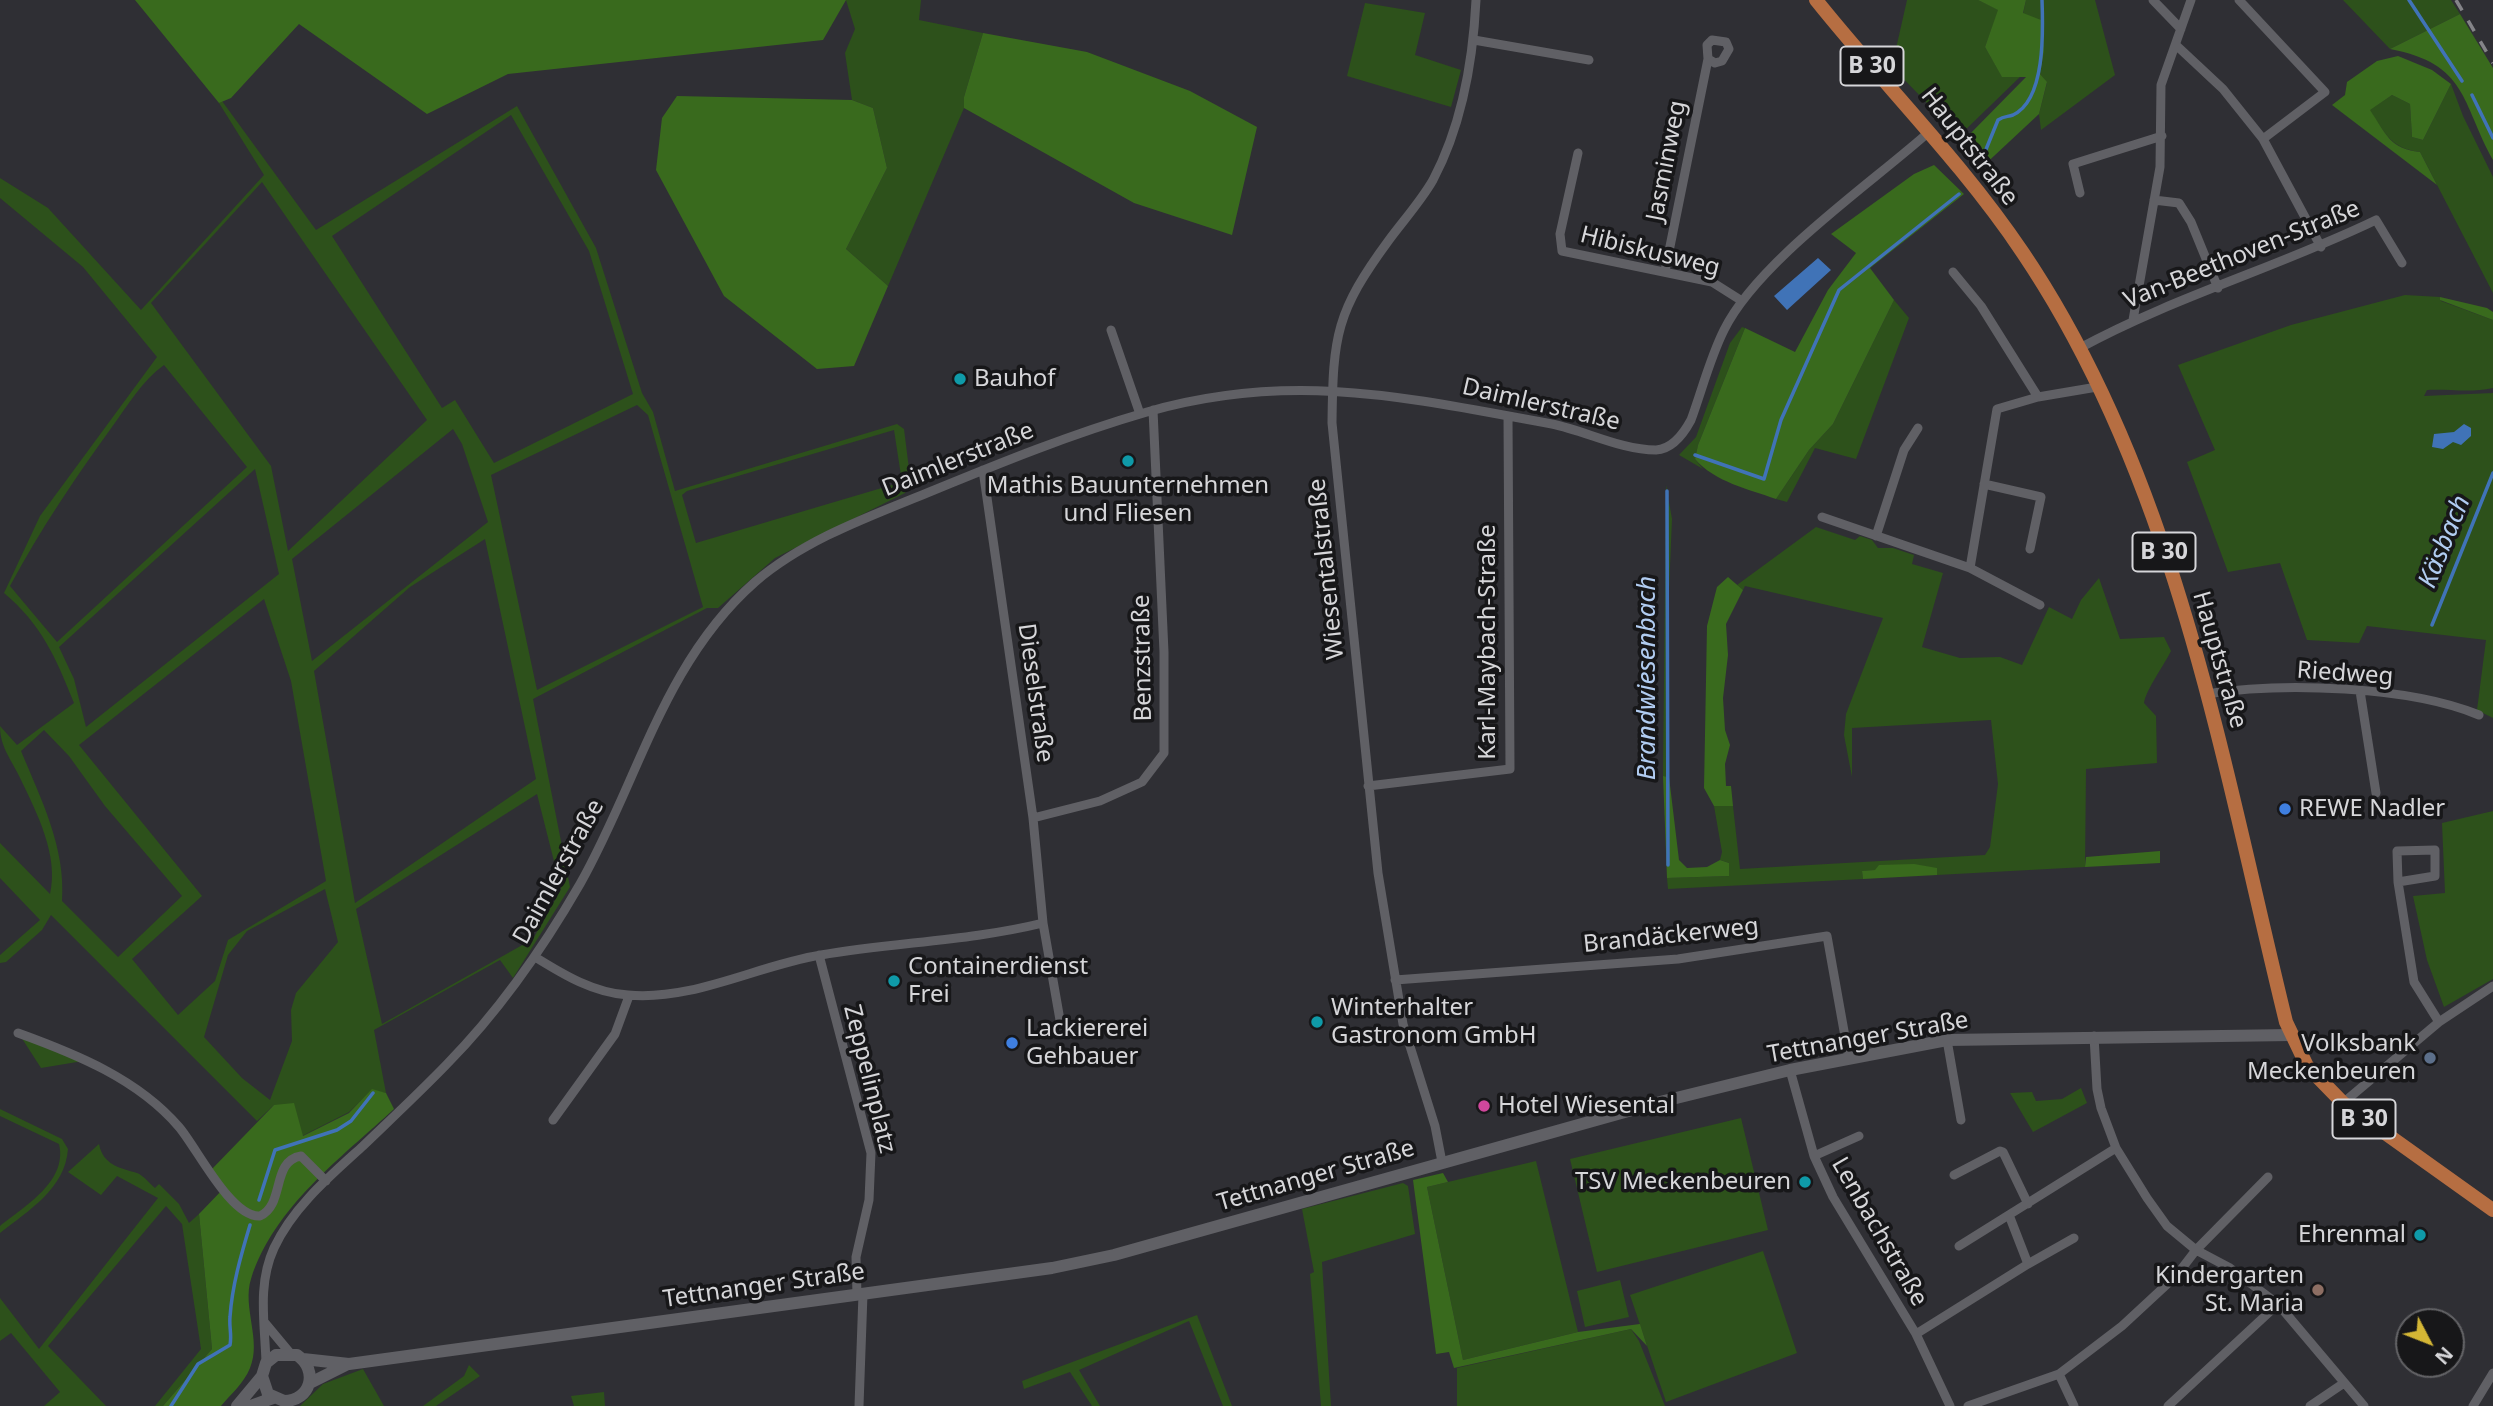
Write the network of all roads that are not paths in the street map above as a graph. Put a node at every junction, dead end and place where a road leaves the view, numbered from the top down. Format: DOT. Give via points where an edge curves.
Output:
graph roads {
  1 [pos="1476,0"];
  2 [pos="1816,0"];
  3 [pos="2153,0"];
  4 [pos="2191,0"];
  5 [pos="2239,0"];
  6 [pos="2181,29"];
  7 [pos="1474,40"];
  8 [pos="2177,46"];
  9 [pos="1708,59"];
  10 [pos="1589,60"];
  11 [pos="1930,131"];
  12 [pos="2162,136"];
  13 [pos="2263,139"];
  14 [pos="1578,153"];
  15 [pos="2080,193"];
  16 [pos="2154,200"];
  17 [pos="2321,247"];
  18 [pos="2402,263"];
  19 [pos="1665,271"];
  20 [pos="1954,272"];
  21 [pos="2218,288"];
  22 [pos="1742,301"];
  23 [pos="2133,320"];
  24 [pos="1111,330"];
  25 [pos="2078,349"];
  26 [pos="2097,387"];
  27 [pos="1332,391"];
  28 [pos="2038,397"];
  29 [pos="1153,410"];
  30 [pos="1140,414"];
  31 [pos="1508,416"];
  32 [pos="1918,428"];
  33 [pos="983,470"];
  34 [pos="1984,484"];
  35 [pos="1822,517"];
  36 [pos="1875,536"];
  37 [pos="2030,549"];
  38 [pos="1970,568"];
  39 [pos="2040,605"];
  40 [pos="2360,691"];
  41 [pos="2207,694"];
  42 [pos="2479,715"];
  43 [pos="1368,786"];
  44 [pos="2376,793"];
  45 [pos="1033,818"];
  46 [pos="2398,882"];
  47 [pos="1043,923"];
  48 [pos="819,955"];
  49 [pos="535,957"];
  50 [pos="1395,980"];
  51 [pos="2493,986"];
  52 [pos="629,996"];
  53 [pos="1060,1020"];
  54 [pos="2439,1022"];
  55 [pos="18,1032"];
  56 [pos="2291,1035"];
  57 [pos="2094,1036"];
  58 [pos="1947,1040"];
  59 [pos="1849,1059"];
  60 [pos="1790,1070"];
  61 [pos="2343,1103"];
  62 [pos="553,1120"];
  63 [pos="1961,1120"];
  64 [pos="1859,1136"];
  65 [pos="2116,1148"];
  66 [pos="1814,1156"];
  67 [pos="1442,1162"];
  68 [pos="1954,1175"];
  69 [pos="2269,1177"];
  70 [pos="326,1181"];
  71 [pos="2028,1204"];
  72 [pos="2493,1210"];
  73 [pos="2009,1215"];
  74 [pos="2074,1238"];
  75 [pos="1959,1245"];
  76 [pos="2196,1250"];
  77 [pos="2028,1264"];
  78 [pos="860,1294"];
  79 [pos="2278,1304"];
  80 [pos="265,1323"];
  81 [pos="1916,1334"];
  82 [pos="290,1353"];
  83 [pos="303,1359"];
  84 [pos="349,1364"];
  85 [pos="264,1370"];
  86 [pos="2493,1373"];
  87 [pos="2059,1374"];
  88 [pos="310,1383"];
  89 [pos="2344,1383"];
  90 [pos="273,1398"];
  91 [pos="237,1406"];
  92 [pos="251,1406"];
  93 [pos="859,1406"];
  94 [pos="1950,1406"];
  95 [pos="1968,1406"];
  96 [pos="2074,1406"];
  97 [pos="2168,1406"];
  98 [pos="2310,1406"];
  99 [pos="2364,1406"];
  100 [pos="2473,1406"];
  1 -- 7 [label="street, Wiesentalstraße"];
  2 -- 11 [label="main road, Hauptstraße / B 30"];
  3 -- 6 [label="street"];
  4 -- 6 [label="street"];
  5 -- 13 [label="street" via="2325,92"];
  6 -- 8 [label="street"];
  7 -- 10 [label="street"];
  7 -- 27 [label="street, Wiesentalstraße" via="1462,106 1433,180 1349,298 1336,336"];
  8 -- 12 [label="street" via="2161,85"];
  8 -- 13 [label="street" via="2223,89"];
  9 -- 19 [label="street, Jasminweg"];
  11 -- 22 [label="street, Daimlerstraße" via="1825,219"];
  11 -- 25 [label="main road, Hauptstraße / B 30" via="2023,254"];
  12 -- 15 [label="street" via="2073,164"];
  12 -- 16 [label="street"];
  13 -- 17 [label="street"];
  14 -- 19 [label="street, Hibiskusweg" via="1560,234 1562,251"];
  16 -- 21 [label="street" via="2179,203"];
  16 -- 23 [label="street"];
  17 -- 18 [label="street, Van-Beethoven-Straße" via="2376,220"];
  17 -- 21 [label="street, Van-Beethoven-Straße"];
  19 -- 22 [label="street, Hibiskusweg" via="1712,282"];
  20 -- 28 [label="street"];
  21 -- 23 [label="street, Van-Beethoven-Straße"];
  22 -- 31 [label="street, Daimlerstraße" via="1724,330 1692,420 1670,446 1655,450"];
  23 -- 25 [label="street, Van-Beethoven-Straße"];
  24 -- 30 [label="street"];
  25 -- 26 [label="main road, Hauptstraße / B 30"];
  26 -- 28 [label="street"];
  26 -- 41 [label="main road, Hauptstraße / B 30" via="2134,466"];
  27 -- 29 [label="street, Daimlerstraße" via="1244,391"];
  27 -- 31 [label="street, Daimlerstraße" via="1445,402"];
  27 -- 43 [label="street, Wiesentalstraße"];
  28 -- 34 [label="street" via="1997,409"];
  29 -- 30 [label="street, Daimlerstraße"];
  29 -- 45 [label="street, Benzstraße" via="1164,752 1143,782 1100,801"];
  30 -- 33 [label="street, Daimlerstraße" via="1060,438"];
  31 -- 43 [label="street, Karl-Maybach-Straße" via="1510,769"];
  32 -- 36 [label="street" via="1904,450"];
  33 -- 45 [label="street, Dieselstraße"];
  33 -- 49 [label="street, Daimlerstraße" via="802,549 729,607 674,683 611,825"];
  34 -- 37 [label="street" via="2041,497"];
  34 -- 38 [label="street"];
  35 -- 36 [label="street"];
  36 -- 38 [label="street"];
  38 -- 39 [label="street"];
  40 -- 41 [label="street, Riedweg" via="2233,689"];
  40 -- 42 [label="street, Riedweg" via="2454,705"];
  40 -- 44 [label="street"];
  41 -- 56 [label="main road, Hauptstraße / B 30"];
  43 -- 50 [label="street, Wiesentalstraße"];
  45 -- 47 [label="street, Dieselstraße"];
  46 -- 46 [label="street" via="2435,876 2435,850 2397,850"];
  46 -- 54 [label="street" via="2414,982"];
  47 -- 48 [label="street" via="1006,932"];
  47 -- 53 [label="street, Dieselstraße"];
  48 -- 52 [label="street" via="696,988"];
  48 -- 78 [label="street, Zeppelinplatz" via="871,1153 869,1200 856,1256"];
  49 -- 52 [label="street" via="566,977"];
  49 -- 70 [label="street, Daimlerstraße" via="465,1046"];
  50 -- 59 [label="street, Brandäckerweg" via="1678,959 1827,936"];
  50 -- 67 [label="street, Wiesentalstraße"];
  51 -- 54 [label="street"];
  52 -- 62 [label="street" via="615,1034"];
  54 -- 61 [label="street"];
  55 -- 70 [label="street" via="90,1062 155,1105 181,1129 224,1190 251,1215 260,1216 271,1209 286,1164 301,1156"];
  56 -- 57 [label="main road, Tettnanger Straße"];
  56 -- 61 [label="main road, Hauptstraße / B 30" via="2307,1066"];
  57 -- 58 [label="main road, Tettnanger Straße"];
  57 -- 65 [label="street" via="2097,1089"];
  58 -- 59 [label="main road, Tettnanger Straße"];
  58 -- 63 [label="street"];
  59 -- 60 [label="main road, Tettnanger Straße"];
  60 -- 66 [label="street, Lenbachstraße"];
  60 -- 67 [label="main road, Tettnanger Straße"];
  61 -- 72 [label="main road, Hauptstraße / B 30"];
  64 -- 66 [label="street"];
  65 -- 71 [label="street"];
  65 -- 76 [label="street" via="2167,1226"];
  66 -- 81 [label="street, Lenbachstraße" via="1833,1197"];
  67 -- 78 [label="main road, Tettnanger Straße" via="1114,1255"];
  68 -- 71 [label="street" via="2000,1151"];
  69 -- 76 [label="street"];
  70 -- 80 [label="street, Daimlerstraße" via="294,1215 274,1246 262,1294"];
  71 -- 73 [label="street"];
  73 -- 75 [label="street"];
  73 -- 77 [label="street"];
  74 -- 77 [label="street"];
  76 -- 79 [label="street" via="2230,1268"];
  76 -- 87 [label="street" via="2176,1276 2122,1326"];
  77 -- 81 [label="street"];
  78 -- 84 [label="main road, Tettnanger Straße"];
  78 -- 93 [label="street, Zeppelinplatz"];
  79 -- 89 [label="street"];
  79 -- 97 [label="street"];
  80 -- 82 [label="street"];
  80 -- 85 [label="street, Daimlerstraße"];
  81 -- 94 [label="street, Lenbachstraße"];
  82 -- 83 [label="main road"];
  82 -- 85 [label="main road" via="276,1355"];
  83 -- 84 [label="main road, Tettnanger Straße"];
  83 -- 88 [label="main road"];
  84 -- 88 [label="main road, Tettnanger Straße"];
  85 -- 90 [label="main road" via="265,1389"];
  85 -- 91 [label="main road"];
  86 -- 100 [label="street"];
  87 -- 95 [label="street"];
  87 -- 96 [label="street"];
  88 -- 90 [label="main road" via="295,1400"];
  89 -- 98 [label="street"];
  89 -- 99 [label="street"];
  90 -- 92 [label="main road"];
}
